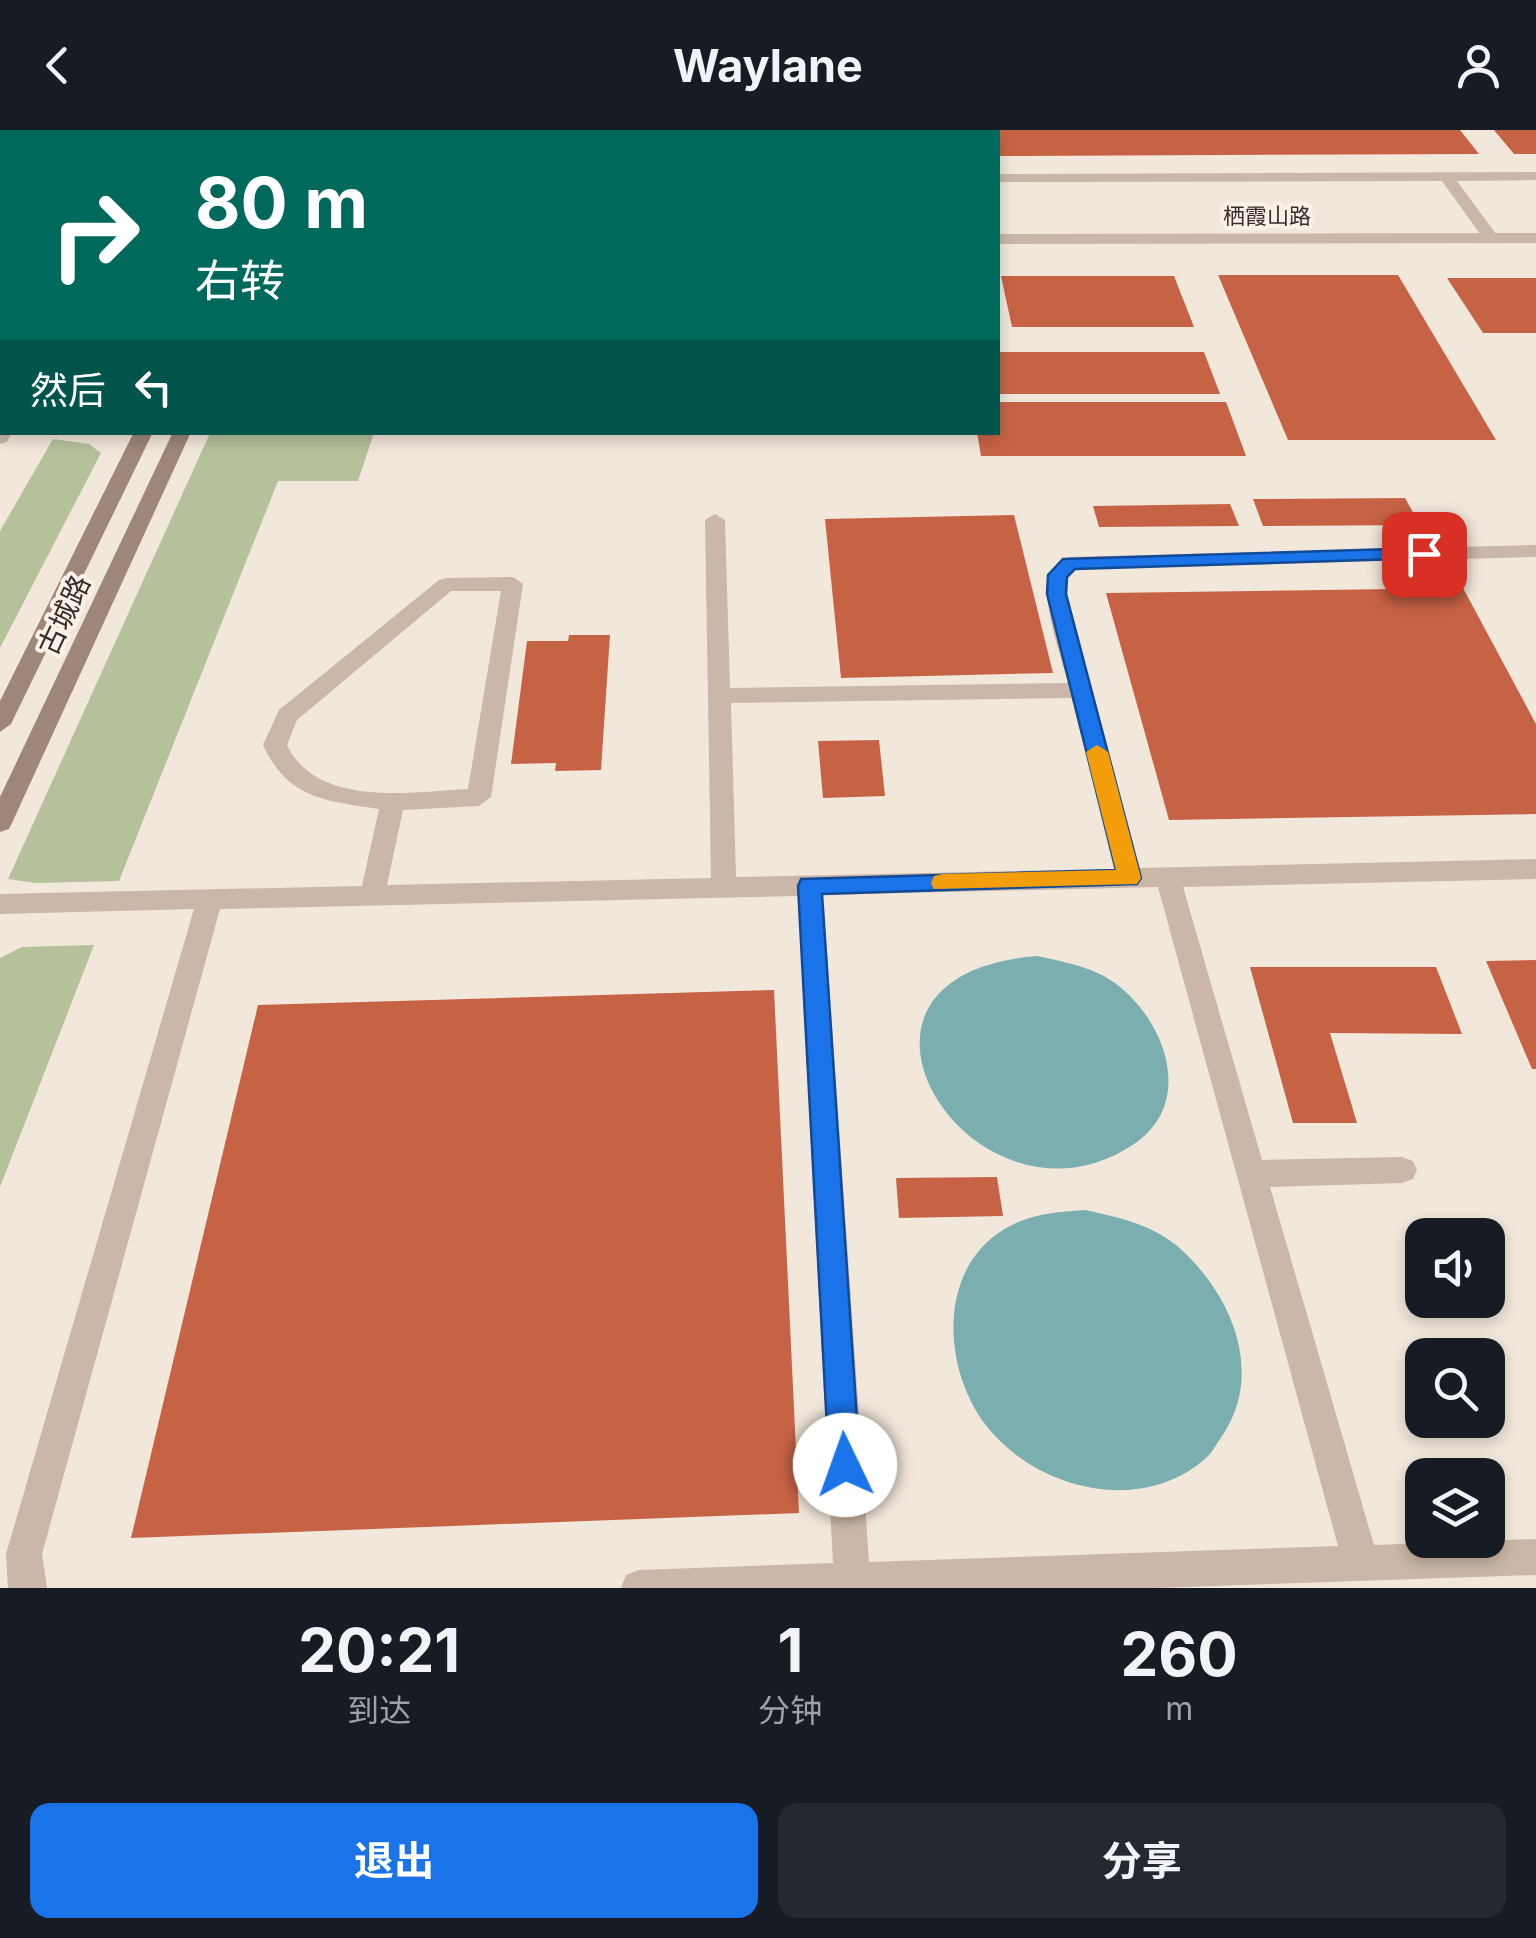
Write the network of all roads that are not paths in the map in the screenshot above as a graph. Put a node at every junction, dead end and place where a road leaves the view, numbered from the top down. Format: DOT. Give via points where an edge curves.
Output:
graph roads {
  1 [pos="1446,176"];
  2 [pos="1536,176"];
  3 [pos="1000,178"];
  4 [pos="1491,238"];
  5 [pos="1536,238"];
  6 [pos="1000,240"];
  7 [pos="143,435"];
  8 [pos="181,435"];
  9 [pos="716,520"];
  10 [pos="1536,552"];
  11 [pos="1081,690"];
  12 [pos="719,696"];
  13 [pos="0,724"];
  14 [pos="393,802"];
  15 [pos="0,823"];
  16 [pos="1536,869"];
  17 [pos="1129,878"];
  18 [pos="1168,878"];
  19 [pos="810,886"];
  20 [pos="724,888"];
  21 [pos="372,896"];
  22 [pos="210,900"];
  23 [pos="0,904"];
  24 [pos="1402,1170"];
  25 [pos="1252,1174"];
  26 [pos="1536,1557"];
  27 [pos="1361,1563"];
  28 [pos="852,1580"];
  29 [pos="29,1588"];
  30 [pos="638,1588"];
  1 -- 2 [label="street"];
  1 -- 3 [label="street"];
  1 -- 4 [label="street"];
  4 -- 5 [label="street, 栖霞山路"];
  4 -- 6 [label="street, 栖霞山路"];
  7 -- 13 [label="main road, 古城路"];
  8 -- 15 [label="main road, 古城路"];
  9 -- 12 [label="street"];
  10 -- 11 [label="street" via="1070,563 1058,575 1056,594"];
  11 -- 12 [label="street"];
  11 -- 17 [label="street"];
  12 -- 20 [label="street"];
  14 -- 14 [label="street" via="479,796 513,584 446,585 287,716 275,745 282,767 308,787"];
  14 -- 21 [label="street"];
  16 -- 18 [label="street"];
  17 -- 18 [label="street"];
  17 -- 19 [label="street"];
  18 -- 25 [label="street"];
  19 -- 20 [label="street"];
  19 -- 28 [label="street"];
  20 -- 21 [label="street"];
  21 -- 22 [label="street"];
  22 -- 23 [label="street"];
  22 -- 29 [label="street" via="24,1554"];
  24 -- 25 [label="street"];
  25 -- 27 [label="street"];
  26 -- 27 [label="street"];
  27 -- 28 [label="street"];
  28 -- 30 [label="street"];
}
